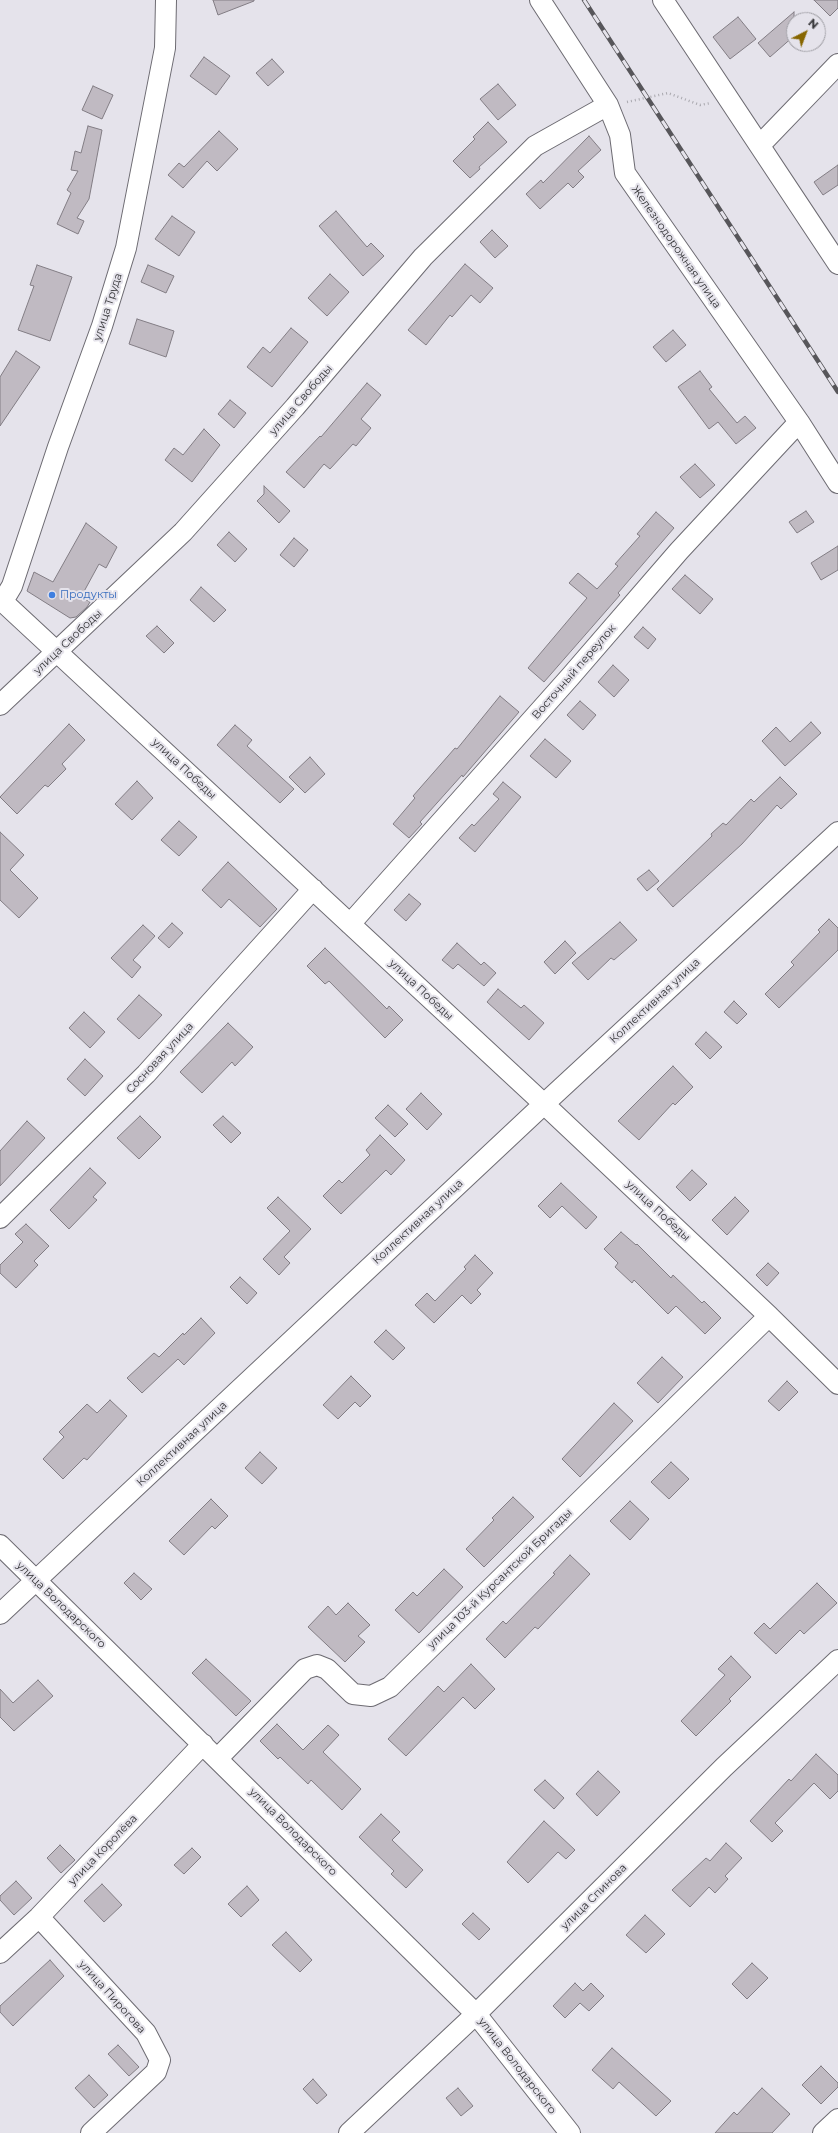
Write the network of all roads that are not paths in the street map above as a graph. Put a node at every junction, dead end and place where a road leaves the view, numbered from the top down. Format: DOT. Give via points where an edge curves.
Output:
graph roads {
  1 [pos="166,0"];
  2 [pos="540,0"];
  3 [pos="663,0"];
  4 [pos="838,64"];
  5 [pos="608,105"];
  6 [pos="760,145"];
  7 [pos="838,264"];
  8 [pos="800,422"];
  9 [pos="838,483"];
  10 [pos="1,600"];
  11 [pos="59,651"];
  12 [pos="0,705"];
  13 [pos="838,832"];
  14 [pos="313,889"];
  15 [pos="350,924"];
  16 [pos="544,1104"];
  17 [pos="0,1218"];
  18 [pos="769,1316"];
  19 [pos="838,1384"];
  20 [pos="0,1545"];
  21 [pos="36,1581"];
  22 [pos="0,1614"];
  23 [pos="838,1660"];
  24 [pos="210,1751"];
  25 [pos="39,1917"];
  26 [pos="0,1954"];
  27 [pos="476,2014"];
  28 [pos="838,2119"];
  29 [pos="91,2133"];
  30 [pos="349,2133"];
  31 [pos="570,2133"];
  32 [pos="823,2133"];
  1 -- 10 [label="street, улица Труда" via="165,48 126,248 102,326 58,446 12,586"];
  2 -- 5 [label="street, Железнодорожная улица"];
  3 -- 6 [label="street"];
  4 -- 6 [label="street"];
  5 -- 8 [label="street, Железнодорожная улица" via="620,135 625,173"];
  5 -- 11 [label="street, улица Свободы" via="536,146 423,257 295,407 183,532"];
  6 -- 7 [label="street"];
  8 -- 9 [label="street, Железнодорожная улица"];
  8 -- 15 [label="street, Восточный переулок" via="679,551"];
  10 -- 11 [label="street, улица Победы"];
  11 -- 12 [label="street, улица Свободы"];
  11 -- 14 [label="street, улица Победы"];
  13 -- 16 [label="street, Коллективная улица"];
  14 -- 15 [label="street, улица Победы"];
  14 -- 17 [label="street, Сосновая улица" via="146,1074"];
  15 -- 16 [label="street, улица Победы"];
  16 -- 18 [label="street, улица Победы"];
  16 -- 21 [label="street, Коллективная улица"];
  18 -- 19 [label="street, улица Победы"];
  18 -- 24 [label="street, улица 103-й Курсантской Бригады" via="390,1687 371,1696 353,1694 327,1669 317,1665 305,1669"];
  20 -- 21 [label="street, улица Володарского"];
  21 -- 22 [label="street, Коллективная улица"];
  21 -- 24 [label="street, улица Володарского"];
  23 -- 27 [label="street, улица Спинова" via="724,1767"];
  24 -- 25 [label="street, улица Королёва"];
  24 -- 27 [label="street, улица Володарского"];
  25 -- 26 [label="street, улица Королёва"];
  25 -- 29 [label="street, улица Пирогова" via="146,2033 160,2060 156,2072"];
  27 -- 30 [label="street, улица Спинова"];
  27 -- 31 [label="street, улица Володарского"];
  28 -- 32 [label="street"];
}
